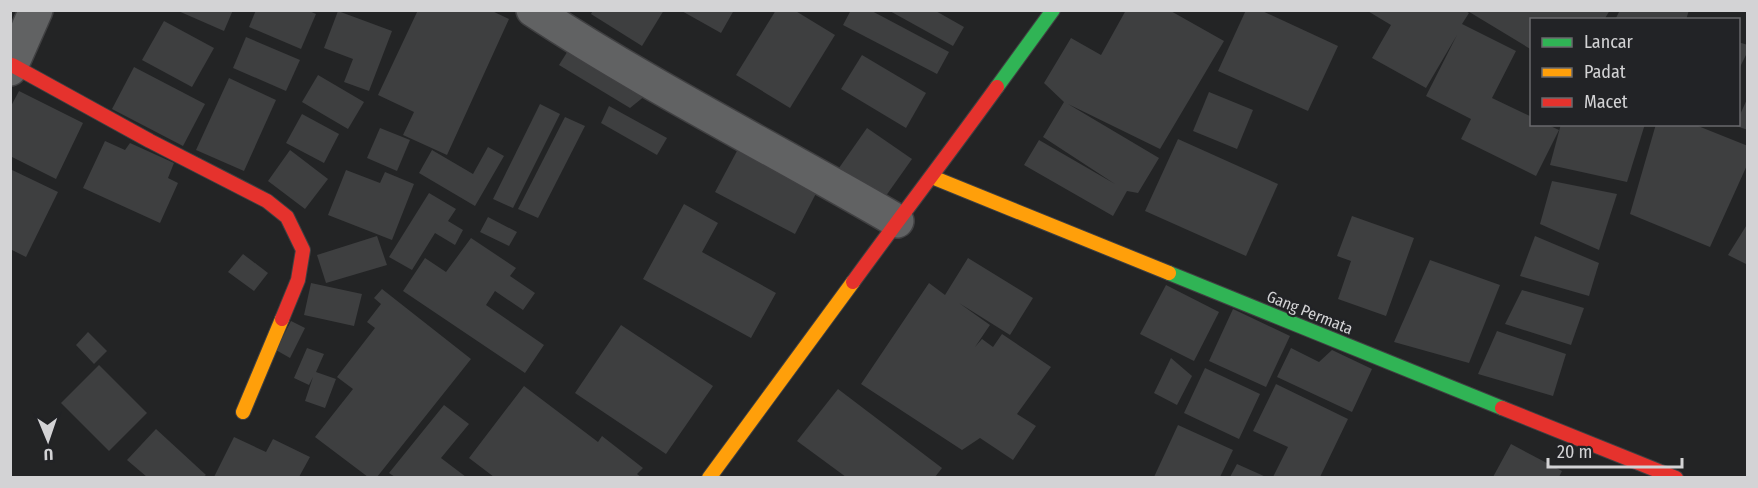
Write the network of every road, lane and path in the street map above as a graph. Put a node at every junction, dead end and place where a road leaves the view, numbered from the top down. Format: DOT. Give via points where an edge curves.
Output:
graph roads {
  1 [pos="36,10"];
  2 [pos="533,10"];
  3 [pos="1053,10"];
  4 [pos="11,67"];
  5 [pos="932,177"];
  6 [pos="897,221"];
  7 [pos="243,412"];
  8 [pos="709,477"];
  9 [pos="1676,477"];
  1 -- 4 [label="street"];
  2 -- 6 [label="street"];
  3 -- 5 [label="street"];
  4 -- 7 [label="street" via="267,201 287,217 303,250 298,280"];
  5 -- 6 [label="street"];
  5 -- 9 [label="street, Gang Permata"];
  6 -- 8 [label="street"];
}
